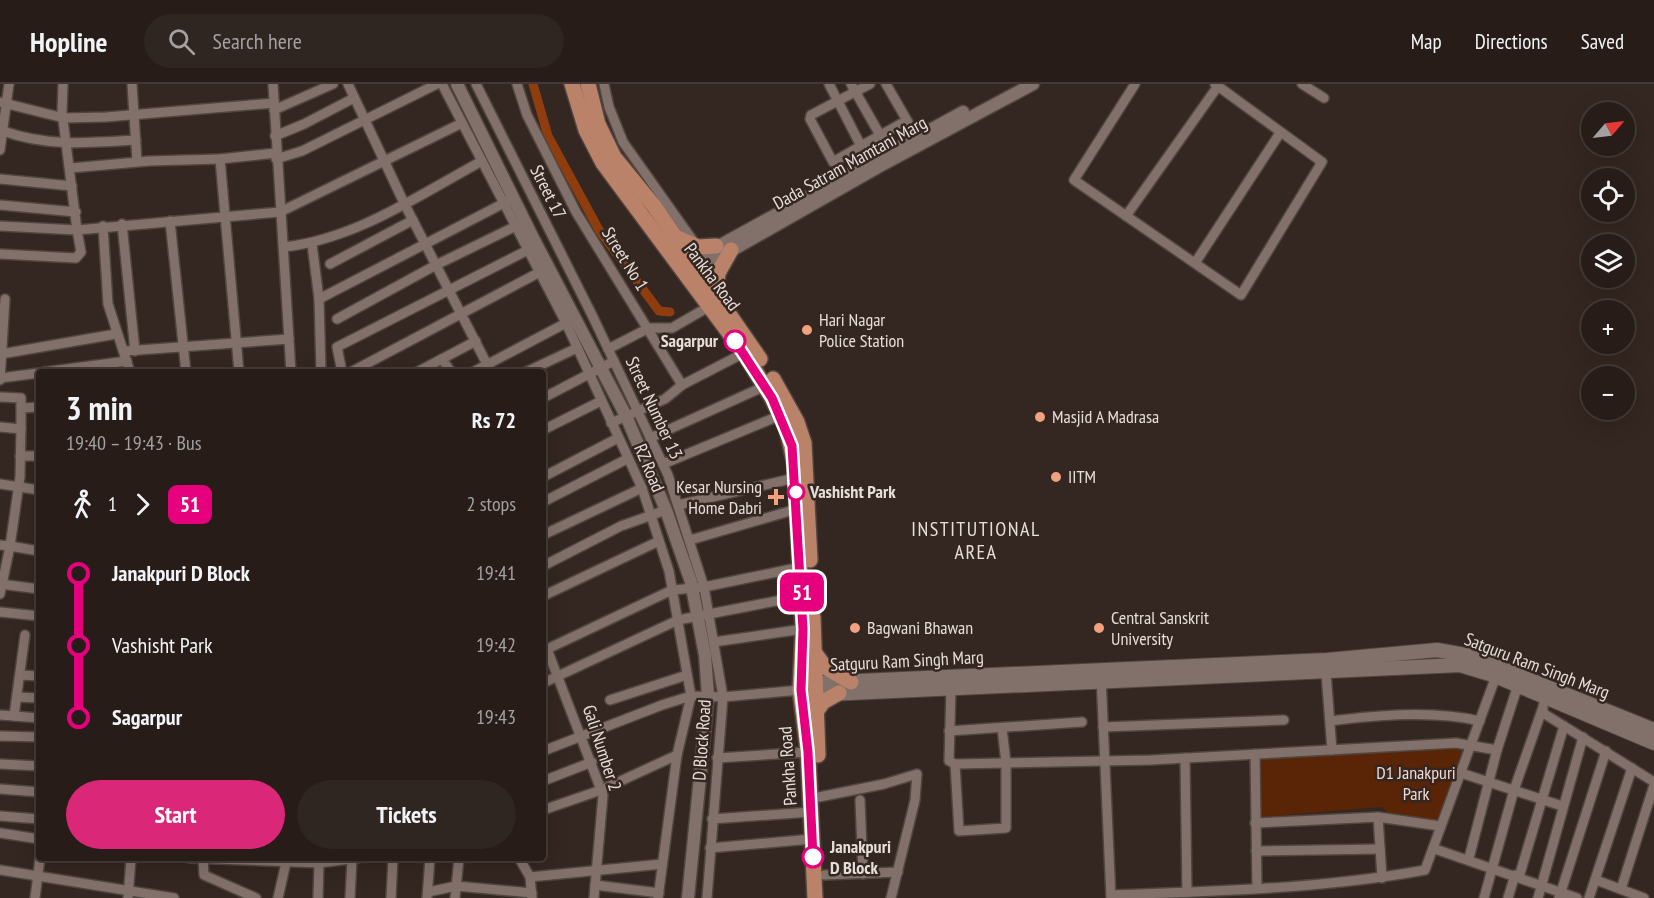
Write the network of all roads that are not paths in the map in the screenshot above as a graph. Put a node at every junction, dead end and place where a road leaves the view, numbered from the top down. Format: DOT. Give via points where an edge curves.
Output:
graph roads {
  1 [pos="9,84"];
  2 [pos="63,84"];
  3 [pos="132,84"];
  4 [pos="273,84"];
  5 [pos="333,84"];
  6 [pos="348,84"];
  7 [pos="437,84"];
  8 [pos="442,84"];
  9 [pos="457,84"];
  10 [pos="489,84"];
  11 [pos="517,84"];
  12 [pos="572,84"];
  13 [pos="588,84"];
  14 [pos="604,84"];
  15 [pos="829,84"];
  16 [pos="870,84"];
  17 [pos="886,84"];
  18 [pos="1018,84"];
  19 [pos="1033,84"];
  20 [pos="1135,84"];
  21 [pos="1302,84"];
  22 [pos="1217,85"];
  23 [pos="477,86"];
  24 [pos="853,88"];
  25 [pos="354,98"];
  26 [pos="1324,98"];
  27 [pos="838,101"];
  28 [pos="3,103"];
  29 [pos="274,106"];
  30 [pos="134,114"];
  31 [pos="64,118"];
  32 [pos="364,119"];
  33 [pos="906,121"];
  34 [pos="462,123"];
  35 [pos="3,131"];
  36 [pos="1280,133"];
  37 [pos="880,135"];
  38 [pos="275,136"];
  39 [pos="916,136"];
  40 [pos="136,140"];
  41 [pos="68,144"];
  42 [pos="861,146"];
  43 [pos="0,150"];
  44 [pos="276,156"];
  45 [pos="220,159"];
  46 [pos="137,161"];
  47 [pos="384,161"];
  48 [pos="482,161"];
  49 [pos="71,168"];
  50 [pos="0,178"];
  51 [pos="72,186"];
  52 [pos="508,201"];
  53 [pos="404,203"];
  54 [pos="0,205"];
  55 [pos="76,212"];
  56 [pos="280,212"];
  57 [pos="226,216"];
  58 [pos="1126,216"];
  59 [pos="413,220"];
  60 [pos="170,221"];
  61 [pos="122,224"];
  62 [pos="0,226"];
  63 [pos="103,226"];
  64 [pos="516,226"];
  65 [pos="77,230"];
  66 [pos="425,242"];
  67 [pos="312,244"];
  68 [pos="284,248"];
  69 [pos="724,248"];
  70 [pos="528,250"];
  71 [pos="0,254"];
  72 [pos="1195,263"];
  73 [pos="330,264"];
  74 [pos="691,264"];
  75 [pos="435,265"];
  76 [pos="540,272"];
  77 [pos="450,290"];
  78 [pos="5,299"];
  79 [pos="319,299"];
  80 [pos="713,301"];
  81 [pos="463,315"];
  82 [pos="592,315"];
  83 [pos="337,319"];
  84 [pos="566,323"];
  85 [pos="650,328"];
  86 [pos="116,334"];
  87 [pos="289,339"];
  88 [pos="476,341"];
  89 [pos="237,342"];
  90 [pos="183,345"];
  91 [pos="577,348"];
  92 [pos="608,349"];
  93 [pos="744,353"];
  94 [pos="1,354"];
  95 [pos="129,354"];
  96 [pos="442,359"];
  97 [pos="614,361"];
  98 [pos="489,368"];
  99 [pos="58,369"];
  100 [pos="130,369"];
  101 [pos="186,369"];
  102 [pos="239,369"];
  103 [pos="291,369"];
  104 [pos="321,369"];
  105 [pos="341,369"];
  106 [pos="357,369"];
  107 [pos="423,369"];
  108 [pos="449,369"];
  109 [pos="532,369"];
  110 [pos="595,371"];
  111 [pos="36,373"];
  112 [pos="0,379"];
  113 [pos="682,385"];
  114 [pos="765,386"];
  115 [pos="546,396"];
  116 [pos="0,397"];
  117 [pos="601,401"];
  118 [pos="36,407"];
  119 [pos="23,408"];
  120 [pos="632,414"];
  121 [pos="781,416"];
  122 [pos="611,423"];
  123 [pos="0,427"];
  124 [pos="546,428"];
  125 [pos="21,429"];
  126 [pos="618,438"];
  127 [pos="650,438"];
  128 [pos="20,456"];
  129 [pos="36,456"];
  130 [pos="627,459"];
  131 [pos="663,464"];
  132 [pos="546,475"];
  133 [pos="795,477"];
  134 [pos="0,484"];
  135 [pos="18,486"];
  136 [pos="642,488"];
  137 [pos="36,489"];
  138 [pos="546,500"];
  139 [pos="672,507"];
  140 [pos="797,509"];
  141 [pos="650,514"];
  142 [pos="546,534"];
  143 [pos="690,540"];
  144 [pos="659,542"];
  145 [pos="0,545"];
  146 [pos="10,546"];
  147 [pos="36,550"];
  148 [pos="4,560"];
  149 [pos="546,565"];
  150 [pos="801,567"];
  151 [pos="1,587"];
  152 [pos="698,587"];
  153 [pos="36,589"];
  154 [pos="672,590"];
  155 [pos="546,595"];
  156 [pos="802,596"];
  157 [pos="0,612"];
  158 [pos="704,614"];
  159 [pos="36,616"];
  160 [pos="678,620"];
  161 [pos="803,629"];
  162 [pos="24,635"];
  163 [pos="714,642"];
  164 [pos="546,650"];
  165 [pos="546,652"];
  166 [pos="814,652"];
  167 [pos="1326,673"];
  168 [pos="20,675"];
  169 [pos="559,675"];
  170 [pos="687,675"];
  171 [pos="36,676"];
  172 [pos="1101,676"];
  173 [pos="1496,676"];
  174 [pos="546,682"];
  175 [pos="850,682"];
  176 [pos="1518,685"];
  177 [pos="951,688"];
  178 [pos="810,689"];
  179 [pos="839,693"];
  180 [pos="691,696"];
  181 [pos="708,696"];
  182 [pos="17,697"];
  183 [pos="723,697"];
  184 [pos="36,698"];
  185 [pos="610,700"];
  186 [pos="1544,704"];
  187 [pos="816,712"];
  188 [pos="0,716"];
  189 [pos="14,716"];
  190 [pos="36,718"];
  191 [pos="1284,720"];
  192 [pos="1330,721"];
  193 [pos="1480,721"];
  194 [pos="1082,722"];
  195 [pos="1564,726"];
  196 [pos="1103,727"];
  197 [pos="1002,728"];
  198 [pos="1654,730"];
  199 [pos="949,731"];
  200 [pos="582,735"];
  201 [pos="0,736"];
  202 [pos="1583,737"];
  203 [pos="36,738"];
  204 [pos="1654,743"];
  205 [pos="1472,746"];
  206 [pos="546,749"];
  207 [pos="1332,750"];
  208 [pos="1497,750"];
  209 [pos="808,752"];
  210 [pos="1606,752"];
  211 [pos="1254,754"];
  212 [pos="677,755"];
  213 [pos="717,758"];
  214 [pos="1185,759"];
  215 [pos="592,762"];
  216 [pos="1104,762"];
  217 [pos="1006,763"];
  218 [pos="0,764"];
  219 [pos="955,764"];
  220 [pos="36,766"];
  221 [pos="1632,768"];
  222 [pos="1461,773"];
  223 [pos="546,779"];
  224 [pos="1489,782"];
  225 [pos="1654,784"];
  226 [pos="0,789"];
  227 [pos="601,790"];
  228 [pos="1514,790"];
  229 [pos="36,792"];
  230 [pos="819,797"];
  231 [pos="860,800"];
  232 [pos="1542,800"];
  233 [pos="1562,806"];
  234 [pos="546,809"];
  235 [pos="811,812"];
  236 [pos="0,816"];
  237 [pos="1378,817"];
  238 [pos="36,819"];
  239 [pos="712,819"];
  240 [pos="1256,823"];
  241 [pos="1440,826"];
  242 [pos="0,833"];
  243 [pos="36,839"];
  244 [pos="812,839"];
  245 [pos="710,848"];
  246 [pos="1380,849"];
  247 [pos="1435,849"];
  248 [pos="1256,851"];
  249 [pos="1468,858"];
  250 [pos="39,861"];
  251 [pos="131,861"];
  252 [pos="203,861"];
  253 [pos="287,861"];
  254 [pos="303,861"];
  255 [pos="337,861"];
  256 [pos="355,861"];
  257 [pos="393,861"];
  258 [pos="430,861"];
  259 [pos="459,861"];
  260 [pos="521,861"];
  261 [pos="319,863"];
  262 [pos="662,864"];
  263 [pos="1495,868"];
  264 [pos="0,870"];
  265 [pos="597,871"];
  266 [pos="898,872"];
  267 [pos="862,874"];
  268 [pos="824,875"];
  269 [pos="37,876"];
  270 [pos="1517,876"];
  271 [pos="530,877"];
  272 [pos="1382,878"];
  273 [pos="1596,880"];
  274 [pos="596,885"];
  275 [pos="1542,885"];
  276 [pos="456,886"];
  277 [pos="1257,887"];
  278 [pos="1621,889"];
  279 [pos="1187,892"];
  280 [pos="128,894"];
  281 [pos="427,895"];
  282 [pos="1560,895"];
  283 [pos="532,896"];
  284 [pos="658,896"];
  285 [pos="1111,896"];
  286 [pos="35,898"];
  287 [pos="174,898"];
  288 [pos="256,898"];
  289 [pos="278,898"];
  290 [pos="318,898"];
  291 [pos="350,898"];
  292 [pos="391,898"];
  293 [pos="455,898"];
  294 [pos="594,898"];
  295 [pos="688,898"];
  296 [pos="707,898"];
  297 [pos="815,898"];
  298 [pos="825,898"];
  299 [pos="891,898"];
  300 [pos="1484,898"];
  301 [pos="1508,898"];
  302 [pos="1538,898"];
  303 [pos="1577,898"];
  304 [pos="1589,898"];
  305 [pos="1644,898"];
  1 -- 28 [label="street"];
  2 -- 31 [label="street"];
  3 -- 30 [label="street"];
  4 -- 29 [label="street"];
  5 -- 29 [label="street"];
  6 -- 25 [label="street"];
  7 -- 32 [label="street"];
  8 -- 34 [label="street, RZ Road"];
  9 -- 52 [label="street"];
  10 -- 23 [label="street"];
  11 -- 85 [label="street, Street No 1" via="526,115 576,212"];
  12 -- 74 [label="main road, Pankha Road" via="586,130 603,163"];
  13 -- 74 [label="main road, Pankha Road" via="598,124 614,157 675,236"];
  14 -- 74 [label="street" via="623,142"];
  15 -- 27 [label="street"];
  16 -- 24 [label="street"];
  17 -- 33 [label="street"];
  18 -- 39 [label="street, Dada Satram Mamtani Marg"];
  19 -- 69 [label="street, Dada Satram Mamtani Marg"];
  20 -- 58 [label="street" via="1074,180"];
  21 -- 26 [label="street"];
  22 -- 36 [label="street"];
  22 -- 58 [label="street"];
  23 -- 82 [label="street, Street 17"];
  24 -- 27 [label="street"];
  24 -- 37 [label="street"];
  25 -- 32 [label="street"];
  25 -- 38 [label="street"];
  27 -- 42 [label="street"];
  27 -- 42 [label="street" via="811,115 811,123 833,162"];
  28 -- 31 [label="street"];
  28 -- 35 [label="street"];
  29 -- 30 [label="street"];
  29 -- 38 [label="street"];
  30 -- 31 [label="street"];
  30 -- 40 [label="street"];
  31 -- 41 [label="street"];
  32 -- 44 [label="street" via="302,151"];
  32 -- 47 [label="street"];
  33 -- 37 [label="street"];
  33 -- 39 [label="street"];
  34 -- 47 [label="street"];
  34 -- 48 [label="street, RZ Road"];
  35 -- 41 [label="street" via="29,140"];
  35 -- 43 [label="street"];
  36 -- 72 [label="street"];
  36 -- 72 [label="street" via="1322,162 1241,295"];
  37 -- 42 [label="street"];
  38 -- 44 [label="street"];
  39 -- 69 [label="street, Dada Satram Mamtani Marg"];
  40 -- 41 [label="street"];
  40 -- 46 [label="street"];
  41 -- 49 [label="street"];
  44 -- 45 [label="street"];
  44 -- 56 [label="street"];
  45 -- 46 [label="street"];
  45 -- 57 [label="street"];
  46 -- 49 [label="street"];
  47 -- 53 [label="street"];
  47 -- 56 [label="street"];
  48 -- 52 [label="street, RZ Road"];
  48 -- 53 [label="street"];
  49 -- 51 [label="street"];
  50 -- 51 [label="street"];
  51 -- 55 [label="street"];
  52 -- 64 [label="street, RZ Road"];
  52 -- 66 [label="street"];
  52 -- 110 [label="street"];
  53 -- 59 [label="street"];
  53 -- 67 [label="street" via="355,229"];
  54 -- 55 [label="street"];
  55 -- 65 [label="street"];
  56 -- 57 [label="street"];
  56 -- 68 [label="street"];
  57 -- 60 [label="street"];
  57 -- 89 [label="street"];
  58 -- 72 [label="street"];
  59 -- 66 [label="street"];
  59 -- 73 [label="street"];
  60 -- 61 [label="street"];
  60 -- 90 [label="street"];
  61 -- 63 [label="street"];
  61 -- 95 [label="street"];
  62 -- 65 [label="street"];
  63 -- 65 [label="street"];
  63 -- 86 [label="street" via="108,304"];
  64 -- 70 [label="street, RZ Road"];
  64 -- 75 [label="street"];
  65 -- 71 [label="street" via="79,258"];
  66 -- 75 [label="street"];
  66 -- 79 [label="street"];
  67 -- 68 [label="street"];
  67 -- 79 [label="street"];
  68 -- 87 [label="street"];
  69 -- 74 [label="main road"];
  69 -- 74 [label="street, Dada Satram Mamtani Marg"];
  69 -- 80 [label="main road"];
  70 -- 76 [label="street, RZ Road"];
  70 -- 77 [label="street"];
  74 -- 80 [label="main road, Pankha Road"];
  75 -- 77 [label="street"];
  75 -- 83 [label="street"];
  76 -- 81 [label="street"];
  76 -- 84 [label="street, RZ Road"];
  77 -- 81 [label="street"];
  77 -- 105 [label="street" via="337,347"];
  78 -- 94 [label="street"];
  79 -- 104 [label="street"];
  80 -- 85 [label="street" via="672,328"];
  80 -- 93 [label="main road, Pankha Road"];
  80 -- 166 [label="main road, Pankha Road" via="780,391 804,443"];
  81 -- 88 [label="street"];
  81 -- 106 [label="street"];
  82 -- 92 [label="street, Street Number 13"];
  84 -- 91 [label="street, RZ Road"];
  84 -- 98 [label="street"];
  85 -- 92 [label="street"];
  85 -- 113 [label="street, Street No 1"];
  86 -- 94 [label="street"];
  86 -- 95 [label="street"];
  87 -- 89 [label="street"];
  87 -- 103 [label="street"];
  88 -- 96 [label="street"];
  88 -- 98 [label="street"];
  89 -- 90 [label="street"];
  89 -- 102 [label="street"];
  90 -- 95 [label="street"];
  90 -- 101 [label="street"];
  91 -- 109 [label="street"];
  91 -- 110 [label="street, RZ Road"];
  92 -- 97 [label="street, Street Number 13"];
  93 -- 113 [label="street"];
  93 -- 114 [label="main road, Pankha Road"];
  94 -- 112 [label="street"];
  95 -- 99 [label="street"];
  95 -- 100 [label="street"];
  96 -- 107 [label="street"];
  96 -- 108 [label="street"];
  97 -- 110 [label="street"];
  97 -- 120 [label="street, Street Number 13"];
  110 -- 115 [label="street"];
  110 -- 117 [label="street, RZ Road"];
  110 -- 120 [label="street"];
  111 -- 112 [label="street"];
  113 -- 120 [label="street" via="665,399"];
  114 -- 121 [label="main road, Pankha Road"];
  114 -- 127 [label="street"];
  116 -- 119 [label="street" via="21,398"];
  117 -- 122 [label="street, RZ Road"];
  117 -- 124 [label="street"];
  118 -- 119 [label="street"];
  119 -- 125 [label="street"];
  120 -- 122 [label="street"];
  120 -- 127 [label="street, Street Number 13"];
  120 -- 139 [label="street"];
  121 -- 131 [label="street"];
  121 -- 133 [label="main road, Pankha Road" via="792,446"];
  122 -- 126 [label="street, RZ Road"];
  123 -- 125 [label="street"];
  125 -- 128 [label="street"];
  126 -- 130 [label="street, RZ Road"];
  126 -- 132 [label="street"];
  127 -- 131 [label="street, Street Number 13"];
  128 -- 129 [label="street"];
  128 -- 135 [label="street"];
  130 -- 136 [label="street, RZ Road"];
  130 -- 138 [label="street"];
  131 -- 139 [label="street, Street Number 13"];
  133 -- 139 [label="street"];
  133 -- 140 [label="main road, Pankha Road"];
  134 -- 135 [label="street"];
  135 -- 137 [label="street"];
  135 -- 146 [label="street"];
  136 -- 141 [label="street, RZ Road"];
  136 -- 142 [label="street"];
  139 -- 141 [label="street"];
  139 -- 143 [label="street, Street Number 13"];
  139 -- 152 [label="street"];
  140 -- 143 [label="street"];
  140 -- 150 [label="main road, Pankha Road"];
  141 -- 144 [label="street, RZ Road"];
  141 -- 149 [label="street"];
  143 -- 152 [label="street, Street Number 13"];
  144 -- 154 [label="street, RZ Road"];
  144 -- 155 [label="street"];
  145 -- 146 [label="street"];
  146 -- 147 [label="street"];
  146 -- 148 [label="street"];
  148 -- 151 [label="street"];
  150 -- 152 [label="street"];
  150 -- 156 [label="main road, Pankha Road"];
  151 -- 153 [label="street"];
  152 -- 154 [label="street"];
  152 -- 158 [label="street"];
  154 -- 160 [label="street, RZ Road"];
  154 -- 164 [label="street"];
  156 -- 158 [label="street"];
  156 -- 161 [label="main road, Pankha Road"];
  157 -- 159 [label="street"];
  158 -- 160 [label="street"];
  158 -- 163 [label="street, D Block Road"];
  158 -- 181 [label="street"];
  160 -- 169 [label="street"];
  160 -- 170 [label="street, RZ Road"];
  161 -- 163 [label="street"];
  161 -- 178 [label="main road, Pankha Road"];
  162 -- 168 [label="street"];
  163 -- 183 [label="street, D Block Road"];
  165 -- 169 [label="street, Gali Number 2"];
  166 -- 175 [label="main road" via="825,667"];
  166 -- 178 [label="main road, Pankha Road"];
  167 -- 172 [label="main road, Satguru Ram Singh Marg"];
  167 -- 173 [label="main road, Satguru Ram Singh Marg" via="1460,665"];
  167 -- 192 [label="street"];
  168 -- 171 [label="street"];
  168 -- 182 [label="street"];
  169 -- 174 [label="street"];
  169 -- 200 [label="street, Gali Number 2"];
  170 -- 180 [label="street, RZ Road"];
  170 -- 185 [label="street"];
  172 -- 175 [label="main road, Satguru Ram Singh Marg"];
  172 -- 177 [label="main road, Satguru Ram Singh Marg"];
  172 -- 196 [label="street"];
  172 -- 198 [label="main road, Satguru Ram Singh Marg" via="1437,650 1471,656"];
  173 -- 176 [label="main road, Satguru Ram Singh Marg"];
  173 -- 193 [label="street"];
  175 -- 178 [label="main road, Satguru Ram Singh Marg"];
  176 -- 186 [label="main road, Satguru Ram Singh Marg"];
  176 -- 208 [label="street"];
  177 -- 179 [label="main road, Satguru Ram Singh Marg"];
  177 -- 199 [label="street"];
  178 -- 179 [label="main road, Satguru Ram Singh Marg"];
  178 -- 183 [label="street"];
  178 -- 187 [label="main road, Pankha Road"];
  178 -- 209 [label="main road, Pankha Road"];
  179 -- 187 [label="main road" via="823,702"];
  180 -- 181 [label="street"];
  180 -- 200 [label="street"];
  180 -- 212 [label="street, RZ Road"];
  181 -- 183 [label="street"];
  181 -- 295 [label="street"];
  182 -- 184 [label="street"];
  182 -- 189 [label="street"];
  183 -- 213 [label="street, D Block Road"];
  186 -- 195 [label="street"];
  186 -- 204 [label="main road, Satguru Ram Singh Marg"];
  186 -- 228 [label="street"];
  187 -- 230 [label="main road, Pankha Road"];
  188 -- 189 [label="street"];
  189 -- 190 [label="street"];
  191 -- 196 [label="street"];
  192 -- 193 [label="street" via="1370,716 1458,716"];
  192 -- 207 [label="street"];
  193 -- 205 [label="street"];
  194 -- 197 [label="street"];
  195 -- 202 [label="street"];
  195 -- 232 [label="street"];
  196 -- 216 [label="street"];
  197 -- 199 [label="street"];
  197 -- 217 [label="street"];
  199 -- 219 [label="street" via="949,761"];
  200 -- 206 [label="street"];
  200 -- 215 [label="street, Gali Number 2"];
  201 -- 203 [label="street"];
  202 -- 210 [label="street"];
  202 -- 233 [label="street"];
  205 -- 207 [label="street" via="1456,743"];
  205 -- 208 [label="street"];
  205 -- 222 [label="street"];
  207 -- 211 [label="street"];
  208 -- 224 [label="street"];
  209 -- 213 [label="street"];
  209 -- 235 [label="main road, Pankha Road"];
  210 -- 221 [label="street"];
  210 -- 282 [label="street"];
  211 -- 214 [label="street"];
  211 -- 240 [label="street"];
  212 -- 227 [label="street"];
  212 -- 262 [label="street, RZ Road"];
  213 -- 239 [label="street, D Block Road"];
  214 -- 216 [label="street"];
  214 -- 279 [label="street"];
  215 -- 223 [label="street"];
  215 -- 227 [label="street, Gali Number 2"];
  216 -- 217 [label="street"];
  216 -- 285 [label="street"];
  217 -- 219 [label="street"];
  217 -- 219 [label="street" via="1005,828 959,831"];
  218 -- 220 [label="street"];
  221 -- 225 [label="street"];
  221 -- 273 [label="street"];
  222 -- 224 [label="street"];
  222 -- 241 [label="street"];
  224 -- 228 [label="street"];
  224 -- 249 [label="street"];
  225 -- 278 [label="street"];
  226 -- 229 [label="street"];
  227 -- 234 [label="street"];
  227 -- 265 [label="street, Gali Number 2"];
  228 -- 232 [label="street"];
  228 -- 263 [label="street"];
  230 -- 266 [label="street" via="916,774 915,800"];
  230 -- 268 [label="main road, Pankha Road"];
  231 -- 267 [label="street"];
  232 -- 233 [label="street"];
  232 -- 270 [label="street"];
  233 -- 275 [label="street"];
  235 -- 239 [label="street"];
  235 -- 244 [label="main road, Pankha Road"];
  236 -- 238 [label="street"];
  237 -- 240 [label="street"];
  237 -- 241 [label="street"];
  237 -- 246 [label="street"];
  239 -- 245 [label="street, D Block Road"];
  240 -- 248 [label="street"];
  241 -- 247 [label="street"];
  242 -- 243 [label="street"];
  244 -- 245 [label="street"];
  244 -- 297 [label="main road, Pankha Road"];
  245 -- 296 [label="street, D Block Road"];
  246 -- 248 [label="street"];
  246 -- 272 [label="street"];
  247 -- 249 [label="street"];
  247 -- 272 [label="street" via="1425,870"];
  248 -- 277 [label="street"];
  249 -- 263 [label="street"];
  250 -- 269 [label="street"];
  251 -- 280 [label="street"];
  252 -- 288 [label="street" via="204,875"];
  253 -- 289 [label="street"];
  254 -- 261 [label="street"];
  255 -- 261 [label="street"];
  256 -- 291 [label="street"];
  257 -- 292 [label="street"];
  258 -- 281 [label="street"];
  259 -- 276 [label="street"];
  260 -- 271 [label="street"];
  261 -- 290 [label="street"];
  262 -- 265 [label="street"];
  262 -- 284 [label="street, RZ Road"];
  263 -- 270 [label="street"];
  263 -- 300 [label="street"];
  264 -- 269 [label="street"];
  265 -- 271 [label="street"];
  265 -- 274 [label="street, Gali Number 2"];
  266 -- 267 [label="street"];
  266 -- 299 [label="street"];
  267 -- 268 [label="street"];
  268 -- 298 [label="main road, Pankha Road"];
  269 -- 280 [label="street"];
  269 -- 286 [label="street"];
  270 -- 275 [label="street"];
  270 -- 301 [label="street"];
  271 -- 283 [label="street"];
  272 -- 277 [label="street"];
  273 -- 278 [label="street"];
  273 -- 304 [label="street"];
  274 -- 284 [label="street"];
  274 -- 294 [label="street, Gali Number 2"];
  275 -- 282 [label="street"];
  275 -- 302 [label="street"];
  276 -- 281 [label="street"];
  276 -- 283 [label="street"];
  276 -- 293 [label="street"];
  277 -- 279 [label="street"];
  278 -- 305 [label="street"];
  279 -- 285 [label="street"];
  280 -- 287 [label="street"];
  282 -- 303 [label="street"];
}
